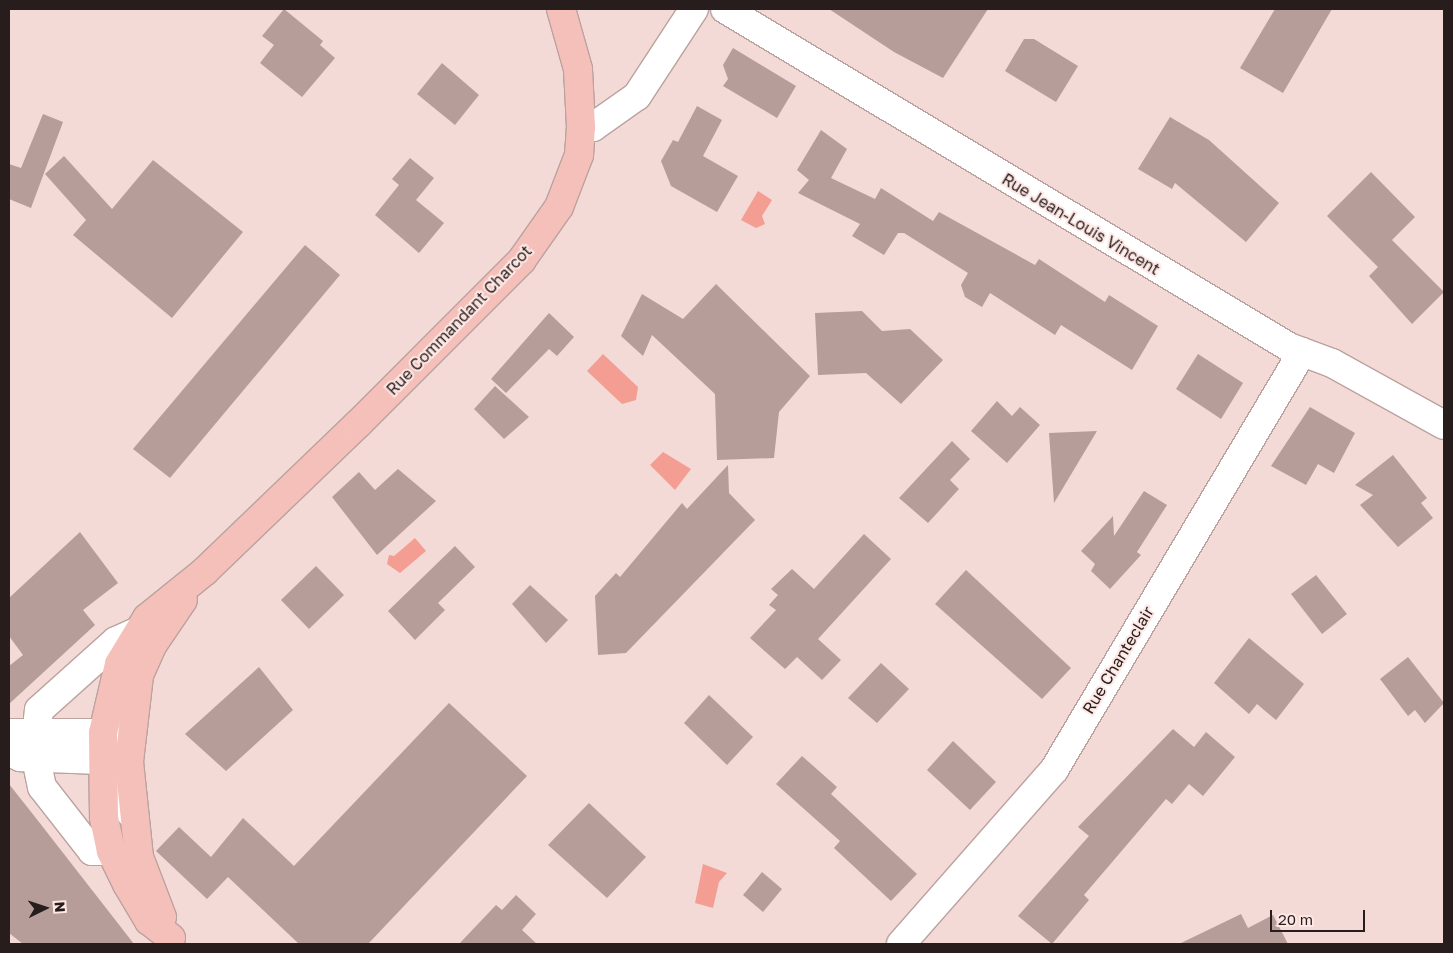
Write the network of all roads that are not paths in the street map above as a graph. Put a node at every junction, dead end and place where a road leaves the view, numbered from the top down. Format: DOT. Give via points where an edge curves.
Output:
graph roads {
  1 [pos="561,9"];
  2 [pos="694,9"];
  3 [pos="725,9"];
  4 [pos="582,127"];
  5 [pos="1302,352"];
  6 [pos="1444,425"];
  7 [pos="206,571"];
  8 [pos="136,632"];
  9 [pos="103,732"];
  10 [pos="9,733"];
  11 [pos="37,745"];
  12 [pos="9,751"];
  13 [pos="116,761"];
  14 [pos="111,851"];
  15 [pos="173,941"];
  16 [pos="901,944"];
  1 -- 4 [label="main road, Rue Commandant Charcot" via="578,69"];
  2 -- 4 [label="street" via="637,96 593,127"];
  3 -- 5 [label="street, Rue Jean-Louis Vincent"];
  4 -- 7 [label="main road, Rue Commandant Charcot" via="579,154 559,207 521,261"];
  5 -- 6 [label="street, Rue Jean-Louis Vincent" via="1332,363"];
  5 -- 16 [label="street, Rue Chanteclair" via="1054,770"];
  7 -- 8 [label="main road, Rue Commandant Charcot"];
  7 -- 13 [label="main road, Rue Commandant Charcot" via="153,644 140,675"];
  8 -- 9 [label="main road, Rue Commandant Charcot" via="118,664"];
  8 -- 11 [label="street, Rue Commandant Charcot" via="116,641 39,710"];
  9 -- 11 [label="street"];
  9 -- 13 [label="main road, Rue Commandant Charcot"];
  10 -- 11 [label="street"];
  11 -- 12 [label="street"];
  11 -- 13 [label="street"];
  11 -- 14 [label="street, Rue Commandant Charcot" via="42,787 92,852"];
  13 -- 14 [label="main road, Rue Commandant Charcot" via="104,818"];
  13 -- 15 [label="main road, Rue Commandant Charcot" via="132,815 144,874"];
  14 -- 15 [label="main road, Rue Commandant Charcot" via="149,921"];
}
